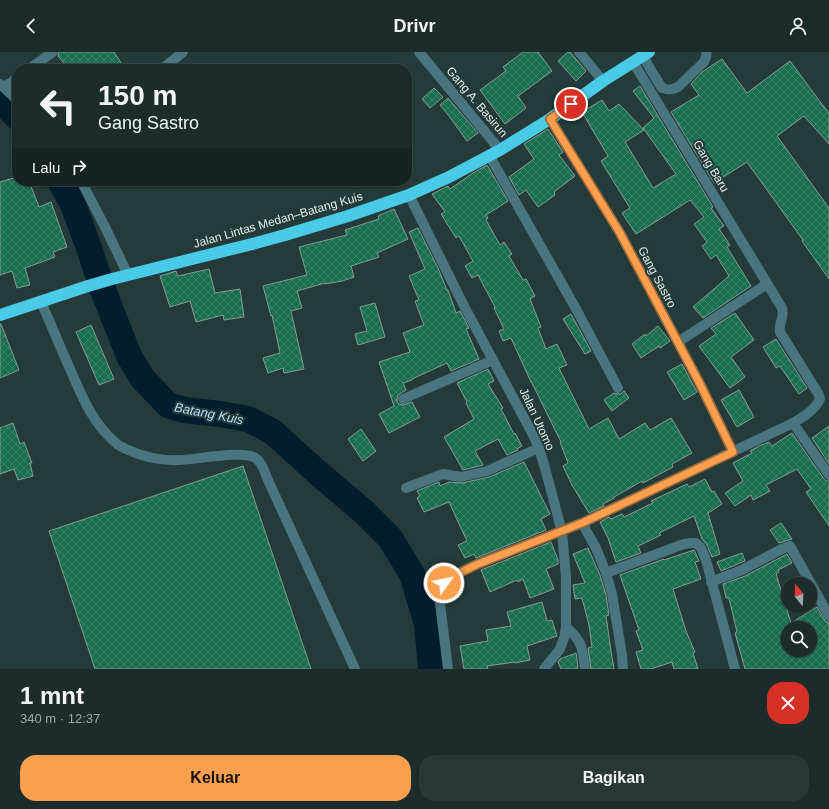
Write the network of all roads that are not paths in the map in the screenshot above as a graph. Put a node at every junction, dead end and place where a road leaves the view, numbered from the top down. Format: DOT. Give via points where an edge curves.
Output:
graph roads {
  1 [pos="53,52"];
  2 [pos="183,52"];
  3 [pos="419,52"];
  4 [pos="579,52"];
  5 [pos="706,52"];
  6 [pos="642,57"];
  7 [pos="36,64"];
  8 [pos="168,64"];
  9 [pos="12,80"];
  10 [pos="604,81"];
  11 [pos="2,85"];
  12 [pos="12,95"];
  13 [pos="550,119"];
  14 [pos="494,152"];
  15 [pos="84,186"];
  16 [pos="409,195"];
  17 [pos="128,275"];
  18 [pos="767,284"];
  19 [pos="41,302"];
  20 [pos="0,315"];
  21 [pos="678,342"];
  22 [pos="493,360"];
  23 [pos="618,388"];
  24 [pos="403,399"];
  25 [pos="793,423"];
  26 [pos="539,448"];
  27 [pos="733,452"];
  28 [pos="829,475"];
  29 [pos="406,488"];
  30 [pos="582,523"];
  31 [pos="562,532"];
  32 [pos="606,573"];
  33 [pos="711,582"];
  34 [pos="829,616"];
  35 [pos="566,627"];
  36 [pos="355,669"];
  37 [pos="448,669"];
  38 [pos="544,669"];
  39 [pos="585,669"];
  40 [pos="623,669"];
  41 [pos="736,669"];
  1 -- 7 [label="street"];
  2 -- 8 [label="street"];
  3 -- 14 [label="street, Gang A. Basirun"];
  4 -- 10 [label="street"];
  5 -- 6 [label="street" via="704,62 678,87 669,90 662,88"];
  6 -- 10 [label="highway, Jalan Lintas Medan–Batang Kuis"];
  6 -- 18 [label="street, Gang Baru"];
  9 -- 11 [label="street"];
  10 -- 13 [label="highway, Jalan Lintas Medan–Batang Kuis"];
  11 -- 12 [label="street"];
  13 -- 14 [label="highway, Jalan Lintas Medan–Batang Kuis"];
  13 -- 21 [label="street, Gang Sastro" via="620,233"];
  14 -- 16 [label="highway, Jalan Lintas Medan–Batang Kuis" via="450,177"];
  14 -- 23 [label="street, Gang A. Basirun"];
  15 -- 17 [label="street"];
  16 -- 17 [label="highway, Jalan Lintas Medan–Batang Kuis" via="285,235"];
  16 -- 22 [label="street, Jalan Utomo"];
  17 -- 19 [label="highway, Jalan Lintas Medan–Batang Kuis"];
  18 -- 21 [label="street"];
  18 -- 25 [label="street, Gang Baru" via="784,313 780,332 820,395 815,407"];
  19 -- 20 [label="highway, Jalan Lintas Medan–Batang Kuis"];
  19 -- 36 [label="street" via="86,407 116,444 135,453 158,459 242,455 257,459"];
  21 -- 27 [label="street, Gang Sastro"];
  22 -- 24 [label="street"];
  22 -- 26 [label="street, Jalan Utomo"];
  25 -- 27 [label="street"];
  25 -- 28 [label="street"];
  26 -- 29 [label="street" via="487,471 461,477 441,475"];
  26 -- 31 [label="street, Jalan Utomo"];
  27 -- 30 [label="street"];
  30 -- 31 [label="street"];
  30 -- 32 [label="street"];
  31 -- 35 [label="street, Jalan Utomo" via="566,577"];
  31 -- 37 [label="street" via="478,564 444,583 440,603"];
  32 -- 33 [label="street" via="694,542 701,548"];
  32 -- 40 [label="street" via="612,594"];
  33 -- 34 [label="street" via="790,546"];
  33 -- 41 [label="street"];
  35 -- 38 [label="street, Jalan Utomo" via="560,649"];
  35 -- 39 [label="street" via="578,639"];
}
